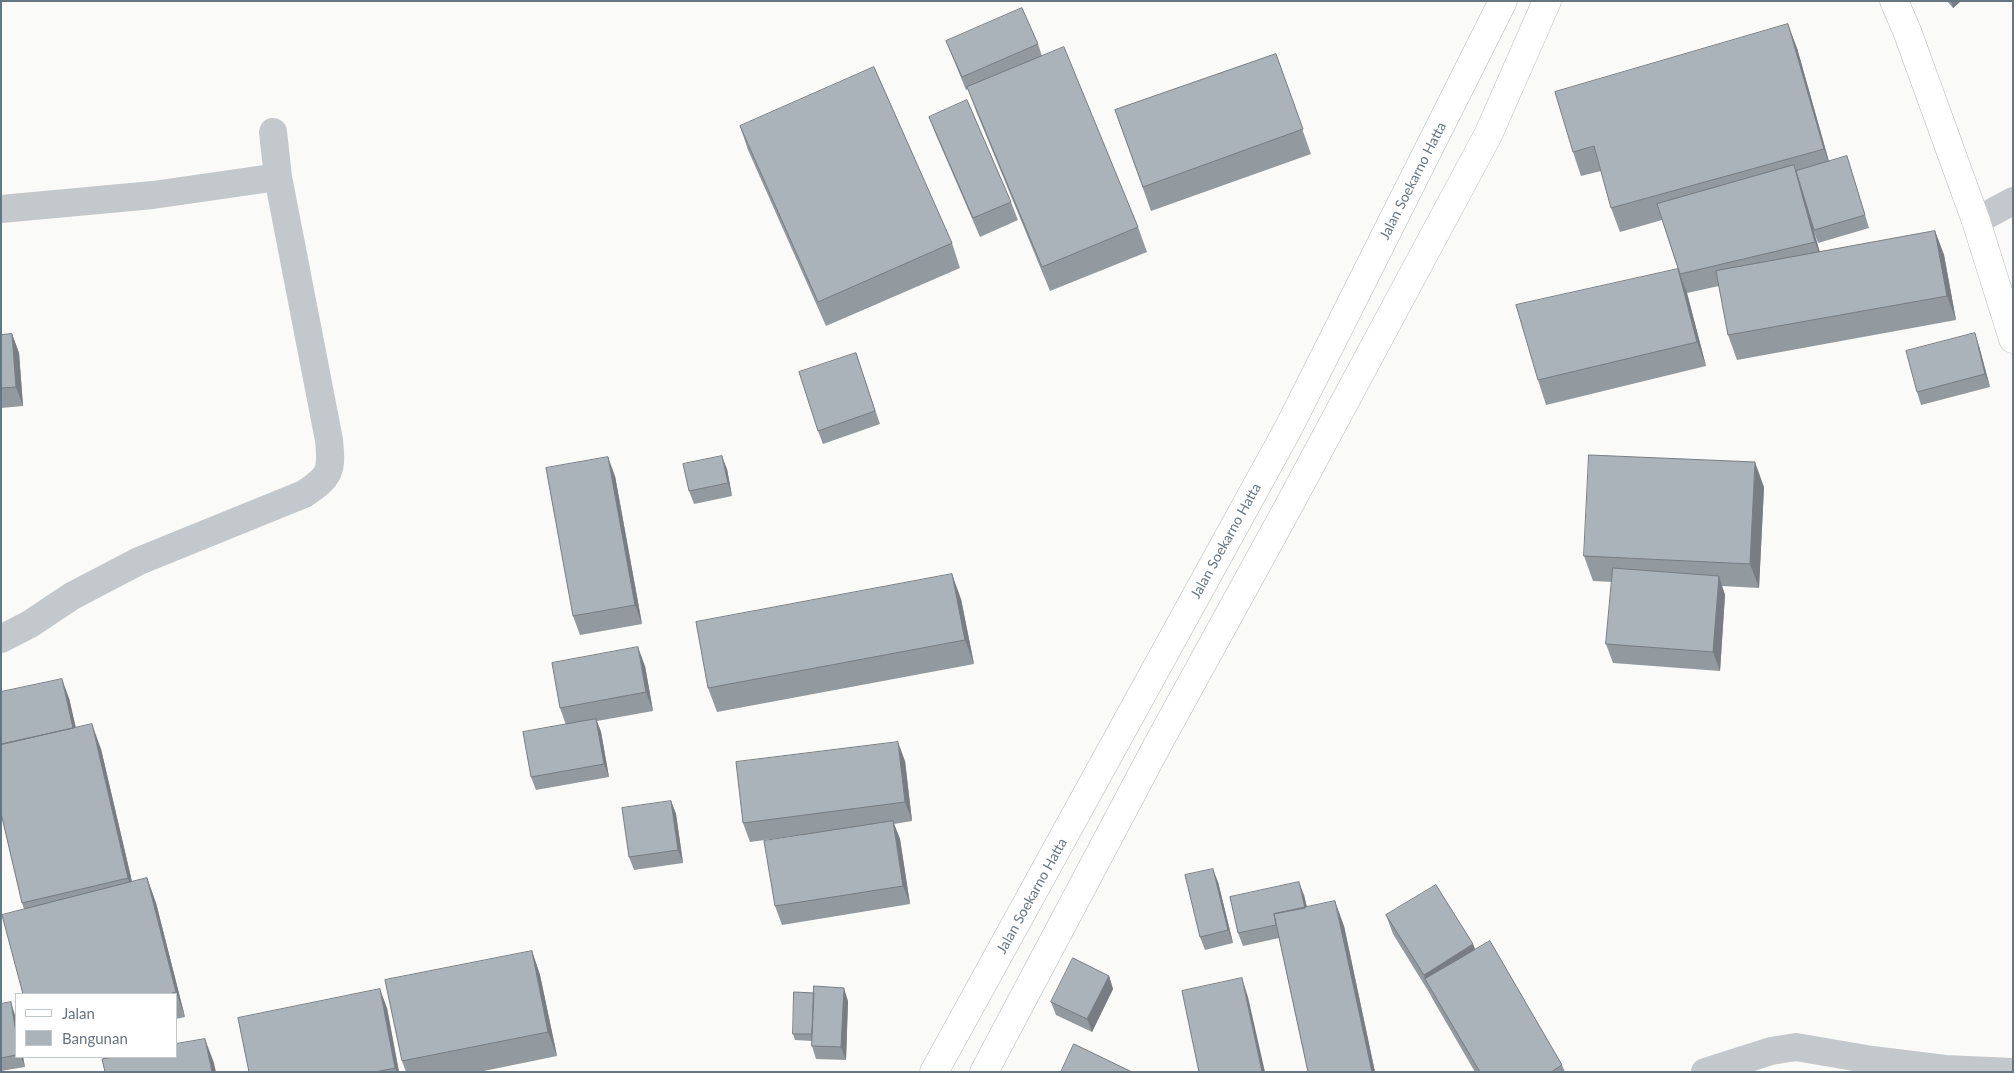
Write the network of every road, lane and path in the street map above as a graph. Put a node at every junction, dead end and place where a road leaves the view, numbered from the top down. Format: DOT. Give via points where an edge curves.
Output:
graph roads {
  1 [pos="1503,1"];
  2 [pos="1547,1"];
  3 [pos="1894,1"];
  4 [pos="273,132"];
  5 [pos="278,177"];
  6 [pos="2013,201"];
  7 [pos="1,209"];
  8 [pos="1976,221"];
  9 [pos="2013,339"];
  10 [pos="1,639"];
  11 [pos="1740,1066"];
  12 [pos="934,1072"];
  13 [pos="984,1072"];
  14 [pos="1705,1072"];
  15 [pos="2012,1072"];
  1 -- 12 [label="main road, Jalan Soekarno Hatta" via="1288,429"];
  2 -- 13 [label="main road" via="1488,134"];
  3 -- 8 [label="main road" via="1908,31"];
  4 -- 5 [label="street"];
  5 -- 7 [label="street" via="153,195"];
  5 -- 10 [label="street" via="329,440 331,463 328,474 304,494 139,561"];
  6 -- 8 [label="street"];
  8 -- 9 [label="main road"];
  11 -- 14 [label="street"];
  11 -- 15 [label="street" via="1780,1048 1796,1047 1936,1068"];
}
